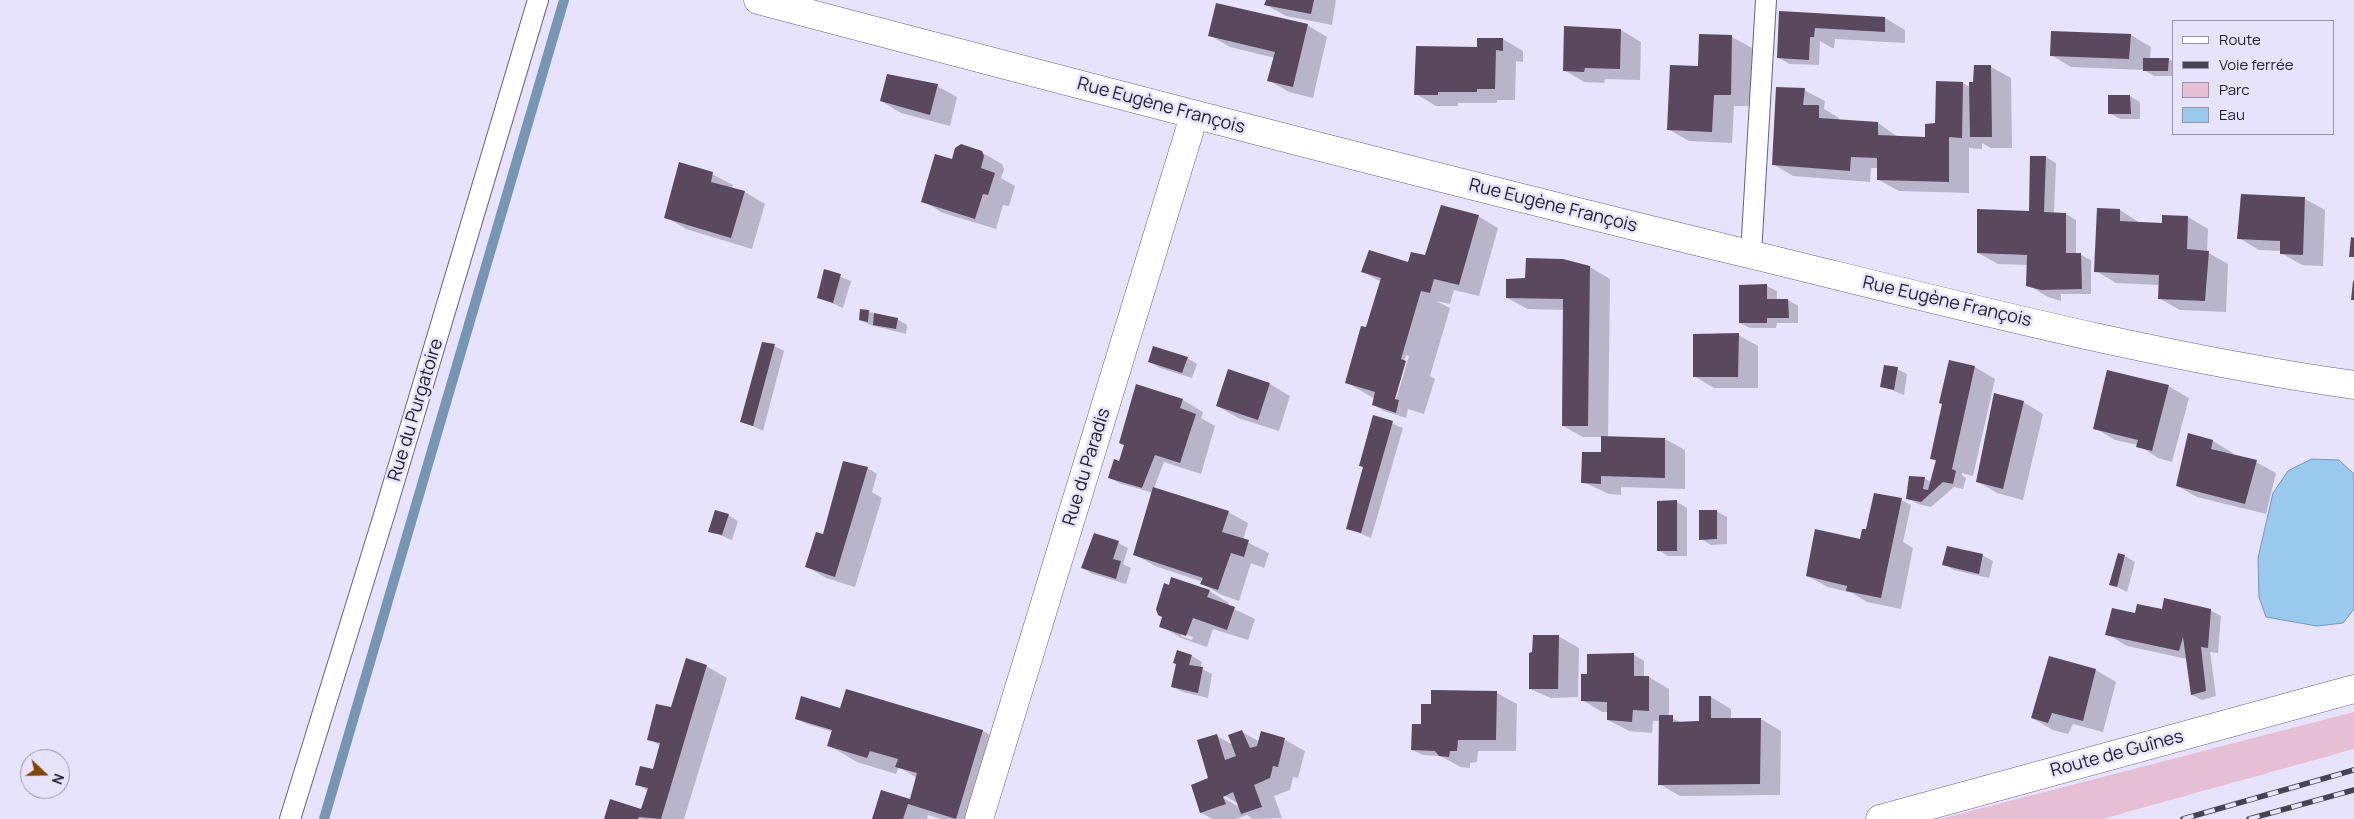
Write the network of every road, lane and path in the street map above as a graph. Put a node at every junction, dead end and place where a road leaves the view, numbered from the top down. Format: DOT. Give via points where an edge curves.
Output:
graph roads {
  1 [pos="538,0"];
  2 [pos="758,0"];
  3 [pos="1766,0"];
  4 [pos="1194,116"];
  5 [pos="1751,254"];
  6 [pos="2354,385"];
  7 [pos="2354,689"];
  8 [pos="290,819"];
  9 [pos="980,819"];
  10 [pos="1880,819"];
  1 -- 8 [label="lane, Rue du Purgatoire"];
  2 -- 4 [label="street, Rue Eugène François"];
  3 -- 5 [label="lane"];
  4 -- 5 [label="street, Rue Eugène François"];
  4 -- 9 [label="street, Rue du Paradis"];
  5 -- 6 [label="street, Rue Eugène François" via="2161,352"];
  7 -- 10 [label="street, Route de Guînes"];
}
